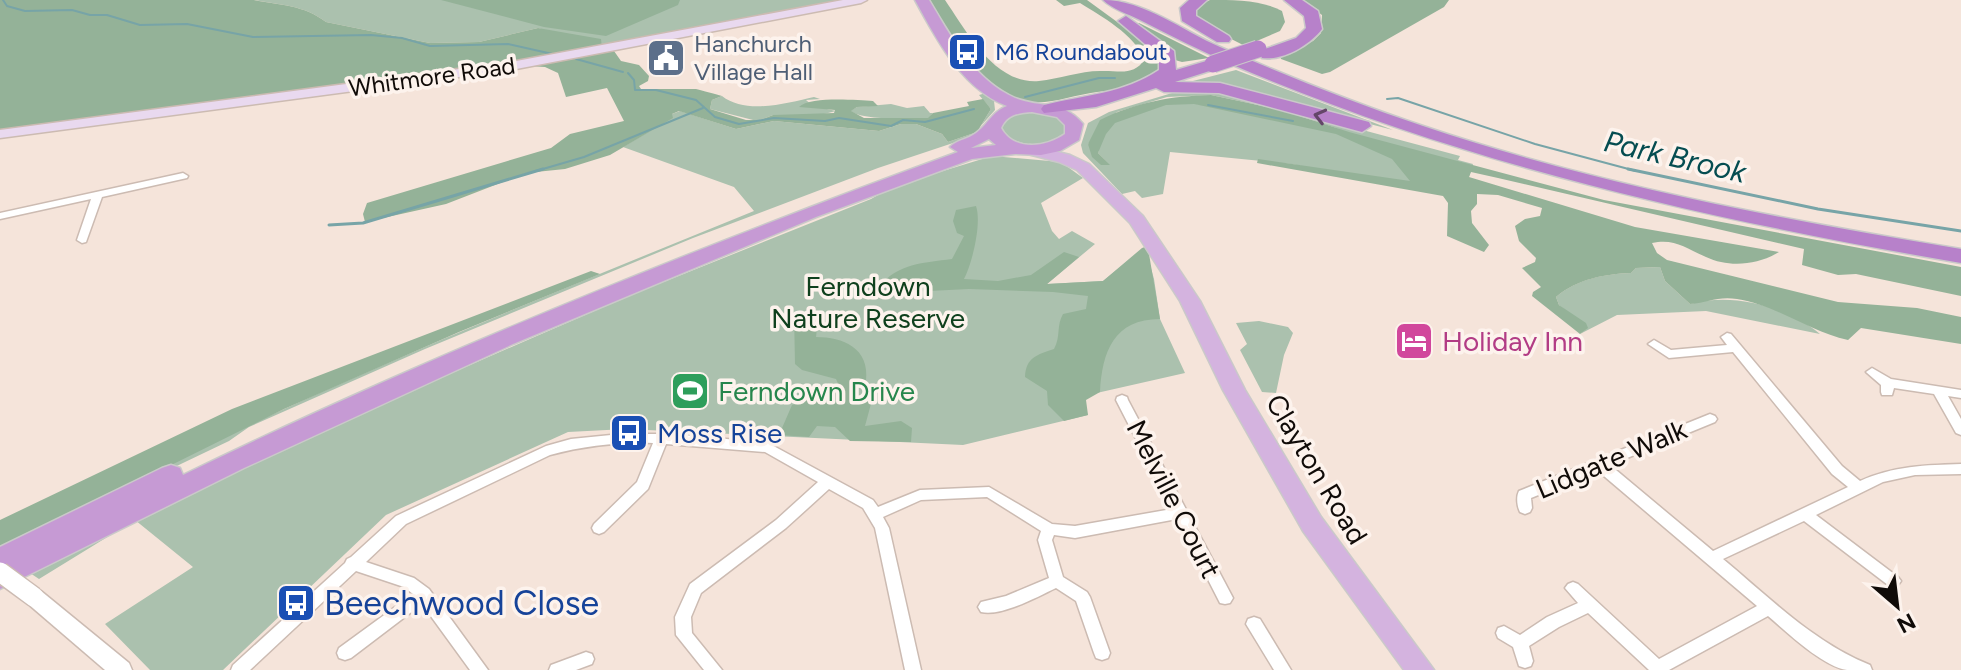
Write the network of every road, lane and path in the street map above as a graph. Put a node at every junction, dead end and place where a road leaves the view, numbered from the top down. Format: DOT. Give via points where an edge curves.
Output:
graph roads {
  1 [pos="861,0"];
  2 [pos="1096,0"];
  3 [pos="1111,0"];
  4 [pos="1131,0"];
  5 [pos="1199,0"];
  6 [pos="1292,0"];
  7 [pos="1274,1"];
  8 [pos="923,2"];
  9 [pos="1263,52"];
  10 [pos="1156,86"];
  11 [pos="997,97"];
  12 [pos="1028,107"];
  13 [pos="1050,109"];
  14 [pos="996,122"];
  15 [pos="1074,130"];
  16 [pos="0,134"];
  17 [pos="1024,149"];
  18 [pos="1083,167"];
  19 [pos="183,176"];
  20 [pos="98,194"];
  21 [pos="1751,208"];
  22 [pos="0,216"];
  23 [pos="82,240"];
  24 [pos="1961,245"];
  25 [pos="1961,257"];
  26 [pos="1654,344"];
  27 [pos="1872,372"];
  28 [pos="1937,389"];
  29 [pos="1961,394"];
  30 [pos="1122,400"];
  31 [pos="1710,419"];
  32 [pos="1961,430"];
  33 [pos="661,440"];
  34 [pos="1599,464"];
  35 [pos="1961,469"];
  36 [pos="828,481"];
  37 [pos="1859,488"];
  38 [pos="1525,508"];
  39 [pos="1182,513"];
  40 [pos="875,514"];
  41 [pos="1805,514"];
  42 [pos="599,528"];
  43 [pos="1049,529"];
  44 [pos="1712,558"];
  45 [pos="0,560"];
  46 [pos="352,563"];
  47 [pos="0,575"];
  48 [pos="1057,581"];
  49 [pos="1893,581"];
  50 [pos="1573,588"];
  51 [pos="424,594"];
  52 [pos="1225,598"];
  53 [pos="1590,605"];
  54 [pos="986,607"];
  55 [pos="1768,608"];
  56 [pos="1254,624"];
  57 [pos="1504,633"];
  58 [pos="1520,643"];
  59 [pos="345,653"];
  60 [pos="1102,653"];
  61 [pos="586,659"];
  62 [pos="1525,661"];
  63 [pos="1659,669"];
  64 [pos="121,670"];
  65 [pos="239,670"];
  66 [pos="480,670"];
  67 [pos="557,670"];
  68 [pos="714,670"];
  69 [pos="913,670"];
  70 [pos="1283,670"];
  71 [pos="1420,670"];
  72 [pos="1864,670"];
  1 -- 16 [label="main road, Whitmore Road" via="511,66"];
  2 -- 10 [label="highway" via="1166,52 1167,72"];
  3 -- 25 [label="highway" via="1260,73 1488,153 1730,215"];
  4 -- 21 [label="highway" via="1208,39 1403,116 1627,181"];
  5 -- 21 [label="highway" via="1187,13 1198,27 1337,87 1494,139"];
  6 -- 9 [label="highway" via="1312,14 1314,29 1302,41"];
  7 -- 9 [label="highway" via="1295,14 1299,27"];
  8 -- 11 [label="highway" via="950,48"];
  9 -- 10 [label="highway"];
  10 -- 13 [label="highway"];
  10 -- 15 [label="highway" via="1098,109"];
  25 -- 10 [label="highway, one-way" via="1847,242 1677,209 1220,88"];
  11 -- 12 [label="highway"];
  11 -- 14 [label="highway"];
  12 -- 13 [label="highway"];
  12 -- 14 [label="highway"];
  13 -- 15 [label="highway" via="1068,116"];
  14 -- 17 [label="highway" via="999,140"];
  14 -- 45 [label="highway" via="966,145 500,327 225,449"];
  15 -- 17 [label="highway" via="1053,148"];
  15 -- 18 [label="main road"];
  17 -- 18 [label="main road"];
  17 -- 47 [label="highway" via="981,151 943,164 505,339"];
  18 -- 71 [label="main road, Clayton Road" via="1137,220 1182,287 1296,499"];
  19 -- 20 [label="street"];
  20 -- 22 [label="street"];
  20 -- 23 [label="street"];
  21 -- 24 [label="highway"];
  26 -- 37 [label="street" via="1673,359 1731,342 1837,470"];
  27 -- 28 [label="street" via="1887,388"];
  28 -- 29 [label="street"];
  28 -- 32 [label="street"];
  30 -- 39 [label="street, Melville Court"];
  31 -- 34 [label="street, Lidgate Walk"];
  33 -- 36 [label="street" via="768,448"];
  33 -- 42 [label="street" via="643,485 620,519"];
  33 -- 46 [label="street" via="613,438 546,451 401,520"];
  34 -- 38 [label="street, Lidgate Walk" via="1524,495"];
  34 -- 44 [label="street"];
  35 -- 37 [label="street" via="1915,470"];
  36 -- 40 [label="street" via="868,504"];
  36 -- 68 [label="street" via="695,589 683,617 684,635"];
  37 -- 41 [label="street"];
  39 -- 43 [label="street" via="1075,532"];
  39 -- 52 [label="street, Melville Court"];
  40 -- 43 [label="street" via="920,495 989,492"];
  40 -- 69 [label="street"];
  41 -- 44 [label="street"];
  41 -- 49 [label="street"];
  43 -- 48 [label="street" via="1045,540"];
  44 -- 55 [label="street"];
  46 -- 51 [label="street" via="409,582"];
  46 -- 65 [label="street"];
  47 -- 64 [label="street, bridge"];
  48 -- 54 [label="street"];
  48 -- 60 [label="street" via="1082,597"];
  50 -- 53 [label="street"];
  51 -- 59 [label="street"];
  51 -- 66 [label="street"];
  53 -- 58 [label="street"];
  53 -- 63 [label="street"];
  55 -- 63 [label="street"];
  55 -- 72 [label="street" via="1812,643"];
  56 -- 70 [label="street"];
  57 -- 58 [label="street"];
  58 -- 62 [label="street"];
  61 -- 67 [label="street"];
}
